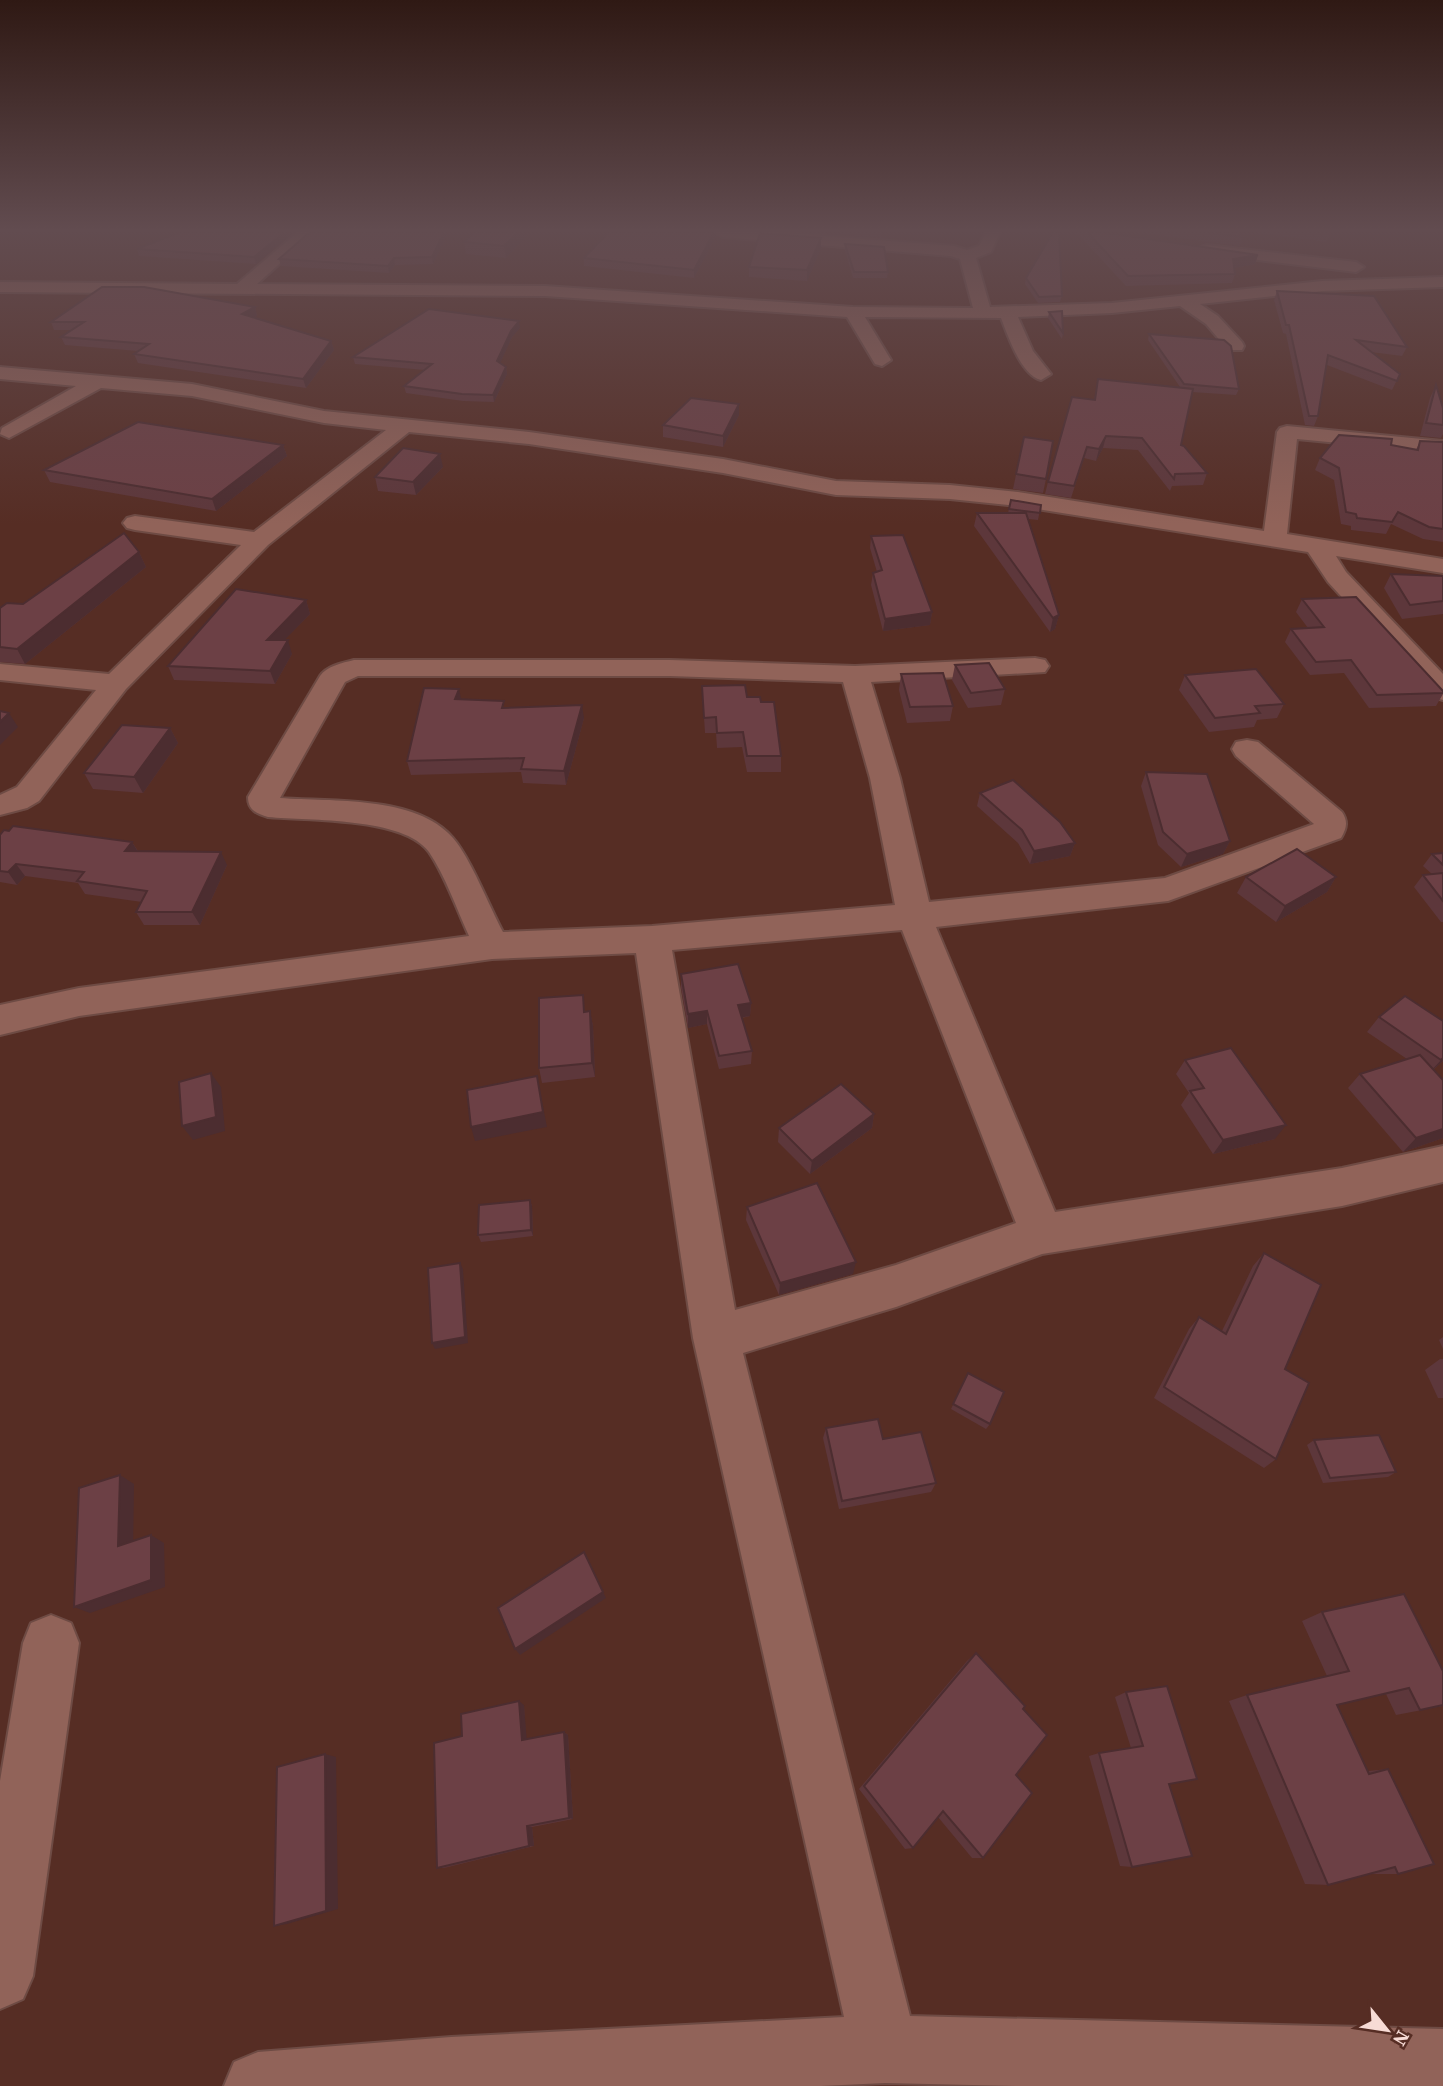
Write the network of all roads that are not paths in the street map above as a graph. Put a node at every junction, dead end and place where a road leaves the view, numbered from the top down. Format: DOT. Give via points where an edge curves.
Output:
graph roads {
  1 [pos="863,329"];
  2 [pos="1015,329"];
  3 [pos="1220,329"];
  4 [pos="1235,346"];
  5 [pos="882,360"];
  6 [pos="0,373"];
  7 [pos="1041,374"];
  8 [pos="100,380"];
  9 [pos="404,426"];
  10 [pos="9,432"];
  11 [pos="1443,447"];
  12 [pos="135,523"];
  13 [pos="1275,538"];
  14 [pos="259,540"];
  15 [pos="1316,545"];
  16 [pos="1443,566"];
  17 [pos="1035,666"];
  18 [pos="0,672"];
  19 [pos="855,674"];
  20 [pos="116,682"];
  21 [pos="1443,691"];
  22 [pos="1247,749"];
  23 [pos="0,806"];
  24 [pos="914,915"];
  25 [pos="652,939"];
  26 [pos="492,946"];
  27 [pos="0,1020"];
  28 [pos="1443,1164"];
  29 [pos="1042,1234"];
  30 [pos="716,1338"];
  31 [pos="51,1643"];
  32 [pos="0,1976"];
  33 [pos="885,2049"];
  34 [pos="1443,2063"];
  35 [pos="258,2086"];
  1 -- 5 [label="street"];
  2 -- 7 [label="street"];
  3 -- 4 [label="street"];
  6 -- 8 [label="street"];
  8 -- 9 [label="street" via="192,390 324,417"];
  8 -- 10 [label="street"];
  9 -- 13 [label="street" via="665,457 836,488 1018,499"];
  9 -- 14 [label="street"];
  11 -- 13 [label="street" via="1287,432"];
  12 -- 14 [label="street"];
  13 -- 15 [label="street"];
  14 -- 20 [label="street"];
  15 -- 16 [label="street"];
  15 -- 21 [label="street" via="1337,577"];
  17 -- 19 [label="street"];
  18 -- 20 [label="street"];
  19 -- 24 [label="street" via="885,778"];
  19 -- 26 [label="street" via="670,668 354,668 334,676 264,803 268,807 395,817 424,829 442,846"];
  20 -- 23 [label="street" via="28,794"];
  22 -- 24 [label="street" via="1331,819 1330,830 1168,889"];
  24 -- 25 [label="street"];
  24 -- 29 [label="street"];
  25 -- 26 [label="street"];
  25 -- 30 [label="street"];
  26 -- 27 [label="street" via="79,1002"];
  28 -- 29 [label="street" via="1342,1187"];
  29 -- 30 [label="street" via="896,1286"];
  30 -- 33 [label="street"];
  31 -- 32 [label="street"];
  33 -- 34 [label="street"];
  33 -- 35 [label="street" via="451,2071"];
}
